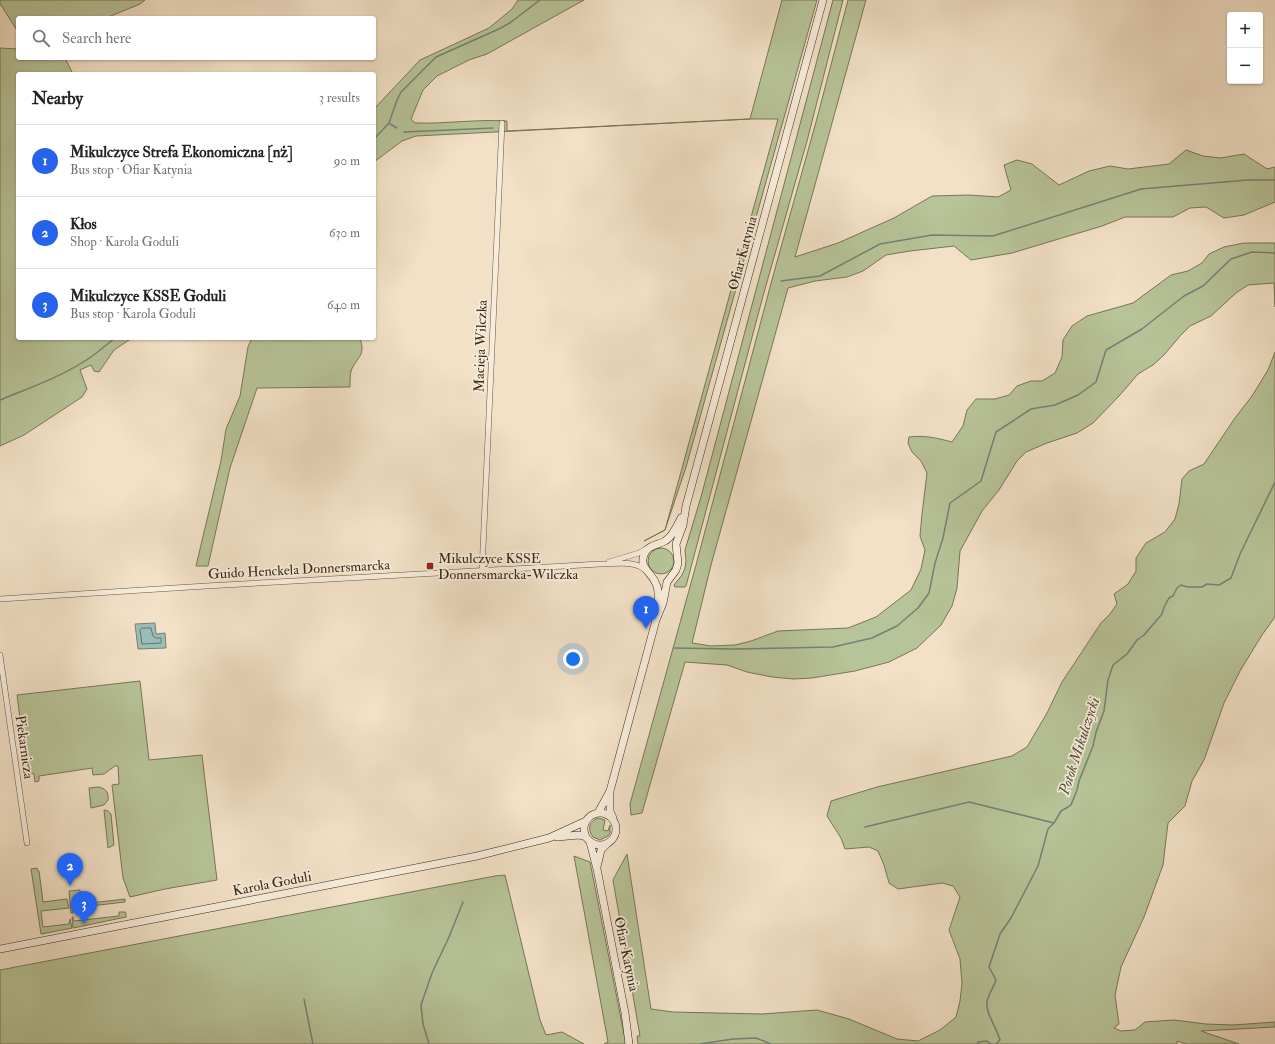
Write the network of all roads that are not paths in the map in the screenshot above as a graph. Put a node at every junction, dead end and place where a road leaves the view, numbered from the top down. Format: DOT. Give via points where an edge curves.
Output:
graph roads {
  1 [pos="823,0"];
  2 [pos="502,122"];
  3 [pos="685,512"];
  4 [pos="660,543"];
  5 [pos="649,548"];
  6 [pos="677,553"];
  7 [pos="600,564"];
  8 [pos="482,571"];
  9 [pos="649,573"];
  10 [pos="672,574"];
  11 [pos="0,599"];
  12 [pos="656,620"];
  13 [pos="0,655"];
  14 [pos="610,791"];
  15 [pos="598,813"];
  16 [pos="613,818"];
  17 [pos="586,821"];
  18 [pos="549,838"];
  19 [pos="588,840"];
  20 [pos="27,843"];
  21 [pos="607,844"];
  22 [pos="597,869"];
  23 [pos="0,950"];
  24 [pos="629,1044"];
  1 -- 3 [label="street, Ofiar Katynia"];
  2 -- 8 [label="street, Macieja Wilczka"];
  3 -- 4 [label="street, Ofiar Katynia" via="672,534"];
  3 -- 6 [label="street, Ofiar Katynia" via="676,544"];
  4 -- 5 [label="street, Ofiar Katynia"];
  4 -- 6 [label="street" via="668,544"];
  5 -- 7 [label="street, Guido Henckela Donnersmarcka"];
  5 -- 9 [label="street, Ofiar Katynia" via="644,558 644,566"];
  6 -- 10 [label="street, Ofiar Katynia" via="678,563"];
  7 -- 8 [label="street, Guido Henckela Donnersmarcka"];
  7 -- 9 [label="street, Guido Henckela Donnersmarcka" via="633,564"];
  8 -- 11 [label="street, Guido Henckela Donnersmarcka"];
  9 -- 10 [label="street" via="657,578"];
  9 -- 12 [label="street, Ofiar Katynia" via="658,590"];
  10 -- 12 [label="street, Ofiar Katynia" via="667,582"];
  12 -- 14 [label="street, Ofiar Katynia"];
  13 -- 20 [label="street, Piekarnicza"];
  14 -- 15 [label="street, Ofiar Katynia"];
  14 -- 16 [label="street, Ofiar Katynia" via="610,811"];
  15 -- 16 [label="street" via="605,813"];
  15 -- 17 [label="street"];
  16 -- 21 [label="street" via="617,830 614,839"];
  17 -- 18 [label="street, Karola Goduli"];
  17 -- 19 [label="street" via="584,829"];
  18 -- 19 [label="street, Karola Goduli" via="579,835"];
  18 -- 23 [label="street, Karola Goduli" via="477,856"];
  19 -- 21 [label="street" via="597,845"];
  19 -- 22 [label="street, Ofiar Katynia"];
  21 -- 22 [label="street, Ofiar Katynia" via="601,850"];
  22 -- 24 [label="street, Ofiar Katynia"];
}
